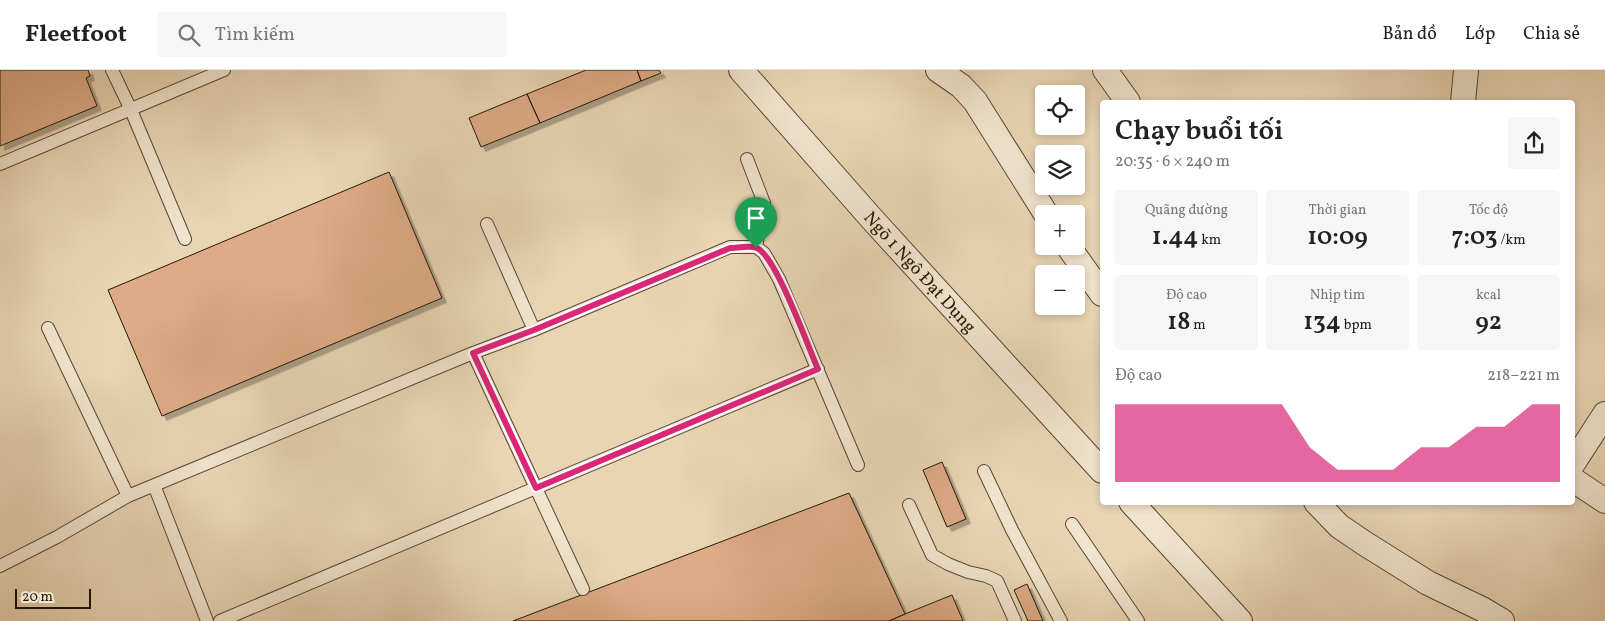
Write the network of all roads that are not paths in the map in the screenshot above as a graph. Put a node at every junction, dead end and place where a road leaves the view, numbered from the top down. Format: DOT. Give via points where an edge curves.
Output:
graph roads {
  1 [pos="112,70"];
  2 [pos="224,70"];
  3 [pos="741,70"];
  4 [pos="938,70"];
  5 [pos="1105,70"];
  6 [pos="1466,70"];
  7 [pos="1127,100"];
  8 [pos="1463,100"];
  9 [pos="130,110"];
  10 [pos="747,159"];
  11 [pos="0,164"];
  12 [pos="1040,205"];
  13 [pos="487,224"];
  14 [pos="185,239"];
  15 [pos="756,248"];
  16 [pos="1074,255"];
  17 [pos="1100,291"];
  18 [pos="48,328"];
  19 [pos="534,330"];
  20 [pos="473,353"];
  21 [pos="818,369"];
  22 [pos="1605,414"];
  23 [pos="1575,460"];
  24 [pos="858,465"];
  25 [pos="1100,469"];
  26 [pos="984,471"];
  27 [pos="1575,481"];
  28 [pos="154,485"];
  29 [pos="536,488"];
  30 [pos="128,496"];
  31 [pos="1605,501"];
  32 [pos="909,505"];
  33 [pos="1134,505"];
  34 [pos="1319,505"];
  35 [pos="1072,524"];
  36 [pos="0,566"];
  37 [pos="582,589"];
  38 [pos="207,621"];
  39 [pos="220,621"];
  40 [pos="1015,621"];
  41 [pos="1061,621"];
  42 [pos="1138,621"];
  43 [pos="1240,621"];
  44 [pos="1502,621"];
  1 -- 9 [label="lane"];
  2 -- 9 [label="lane"];
  3 -- 25 [label="street, Ngõ 1 Ngô Đạt Dụng"];
  4 -- 12 [label="street" via="961,86 975,101"];
  5 -- 7 [label="street"];
  6 -- 8 [label="street"];
  9 -- 11 [label="lane"];
  9 -- 14 [label="lane"];
  10 -- 15 [label="lane" via="764,203"];
  13 -- 19 [label="lane"];
  15 -- 19 [label="lane" via="730,248"];
  15 -- 21 [label="lane" via="764,253 779,279"];
  16 -- 17 [label="street"];
  18 -- 30 [label="lane"];
  19 -- 20 [label="lane"];
  20 -- 28 [label="lane"];
  20 -- 29 [label="lane"];
  21 -- 24 [label="lane"];
  21 -- 29 [label="lane"];
  22 -- 23 [label="street"];
  26 -- 41 [label="lane"];
  27 -- 31 [label="street"];
  28 -- 30 [label="lane"];
  28 -- 38 [label="lane"];
  29 -- 37 [label="lane"];
  29 -- 39 [label="lane"];
  30 -- 36 [label="lane"];
  32 -- 40 [label="lane" via="932,555 997,581"];
  33 -- 43 [label="street"];
  34 -- 44 [label="street" via="1339,526 1364,543"];
  35 -- 42 [label="lane"];
}
